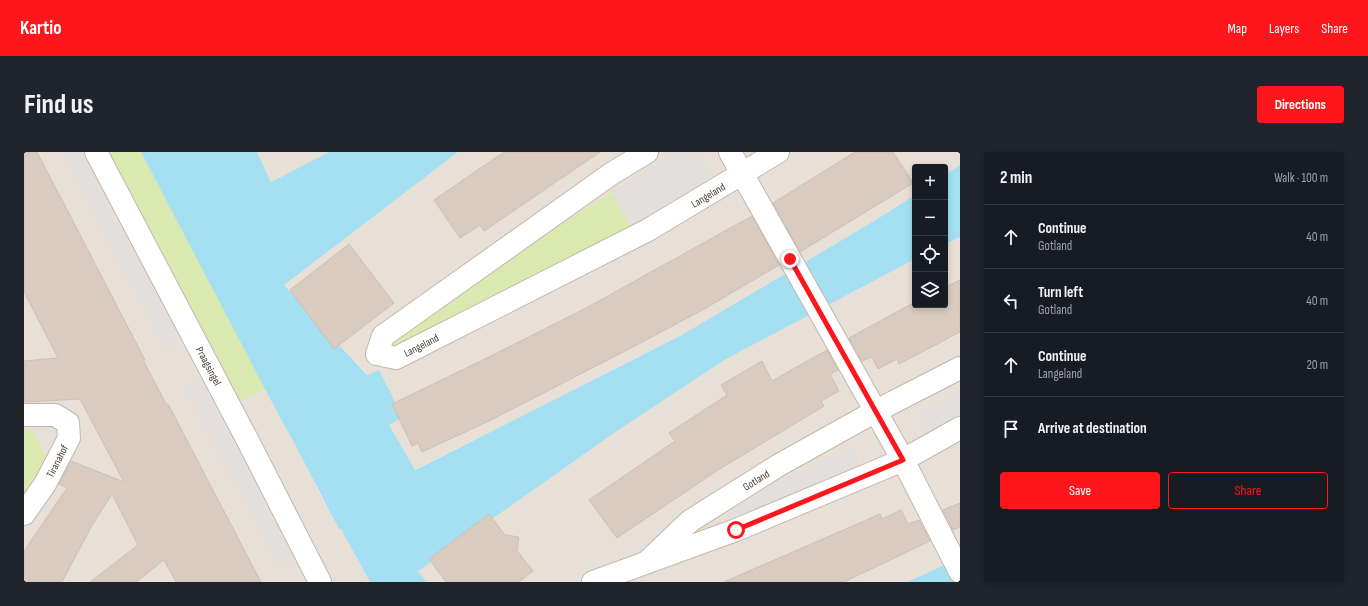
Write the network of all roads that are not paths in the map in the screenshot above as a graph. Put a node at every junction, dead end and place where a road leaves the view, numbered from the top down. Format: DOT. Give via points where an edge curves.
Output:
graph roads {
  1 [pos="96,152"];
  2 [pos="648,152"];
  3 [pos="730,152"];
  4 [pos="778,152"];
  5 [pos="742,175"];
  6 [pos="960,368"];
  7 [pos="876,411"];
  8 [pos="24,415"];
  9 [pos="960,428"];
  10 [pos="903,460"];
  11 [pos="24,514"];
  12 [pos="647,562"];
  13 [pos="960,572"];
  14 [pos="320,582"];
  15 [pos="593,582"];
  1 -- 14 [label="street, Praagsingel"];
  2 -- 5 [label="street, Langeland" via="611,174 383,336 377,354 396,358 648,230"];
  3 -- 5 [label="street"];
  4 -- 5 [label="street, Langeland"];
  5 -- 7 [label="street"];
  6 -- 7 [label="street, Gotland"];
  7 -- 10 [label="street"];
  7 -- 12 [label="street, Gotland" via="779,465 690,521"];
  8 -- 11 [label="street, Tiranahof" via="55,415 68,423 69,438 45,484"];
  9 -- 10 [label="street, Gotland"];
  10 -- 12 [label="street, Gotland" via="736,530"];
  10 -- 13 [label="street"];
  12 -- 15 [label="street, Gotland"];
}
